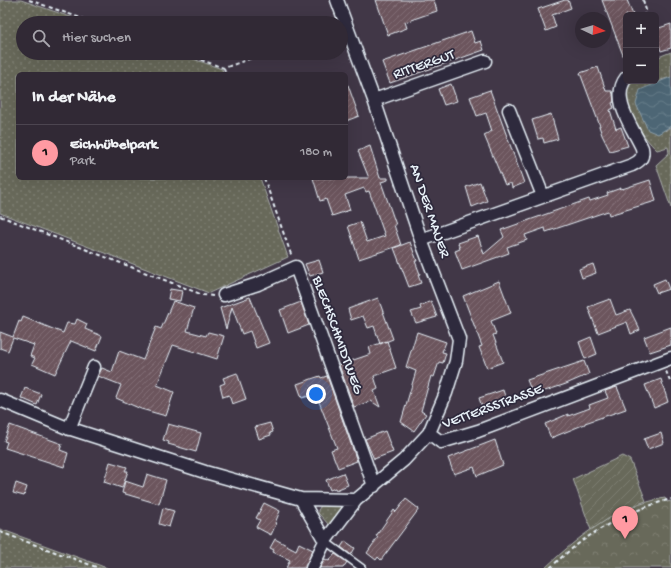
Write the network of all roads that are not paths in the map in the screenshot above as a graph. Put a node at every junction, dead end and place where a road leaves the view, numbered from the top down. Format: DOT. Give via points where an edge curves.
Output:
graph roads {
  1 [pos="337,0"];
  2 [pos="343,16"];
  3 [pos="348,30"];
  4 [pos="485,61"];
  5 [pos="623,84"];
  6 [pos="374,100"];
  7 [pos="509,110"];
  8 [pos="543,196"];
  9 [pos="421,240"];
  10 [pos="224,294"];
  11 [pos="671,358"];
  12 [pos="94,367"];
  13 [pos="0,400"];
  14 [pos="69,429"];
  15 [pos="429,433"];
  16 [pos="374,486"];
  17 [pos="301,499"];
  18 [pos="356,500"];
  19 [pos="325,541"];
  20 [pos="312,568"];
  21 [pos="362,568"];
  1 -- 2 [label="street, AN DER MAUER"];
  3 -- 6 [label="street, AN DER MAUER"];
  4 -- 6 [label="street, RITTERGUT"];
  5 -- 8 [label="street" via="619,93 623,108 642,148 644,155 641,160"];
  6 -- 9 [label="street, AN DER MAUER"];
  7 -- 8 [label="street"];
  8 -- 9 [label="street"];
  9 -- 15 [label="street, AN DER MAUER" via="459,339 456,361 446,393"];
  10 -- 16 [label="street, BLECHSCHMIDTWEG" via="258,284 296,267"];
  11 -- 15 [label="street, VETTERSSTRASSE" via="478,431 442,442"];
  12 -- 14 [label="street"];
  13 -- 14 [label="street"];
  14 -- 17 [label="street"];
  15 -- 16 [label="street, VETTERSSTRASSE" via="404,460"];
  16 -- 18 [label="street, VETTERSSTRASSE"];
  17 -- 18 [label="street"];
  17 -- 19 [label="street"];
  18 -- 19 [label="street, VETTERSSTRASSE"];
  19 -- 20 [label="street, VETTERSSTRASSE"];
  19 -- 21 [label="lane"];
}
